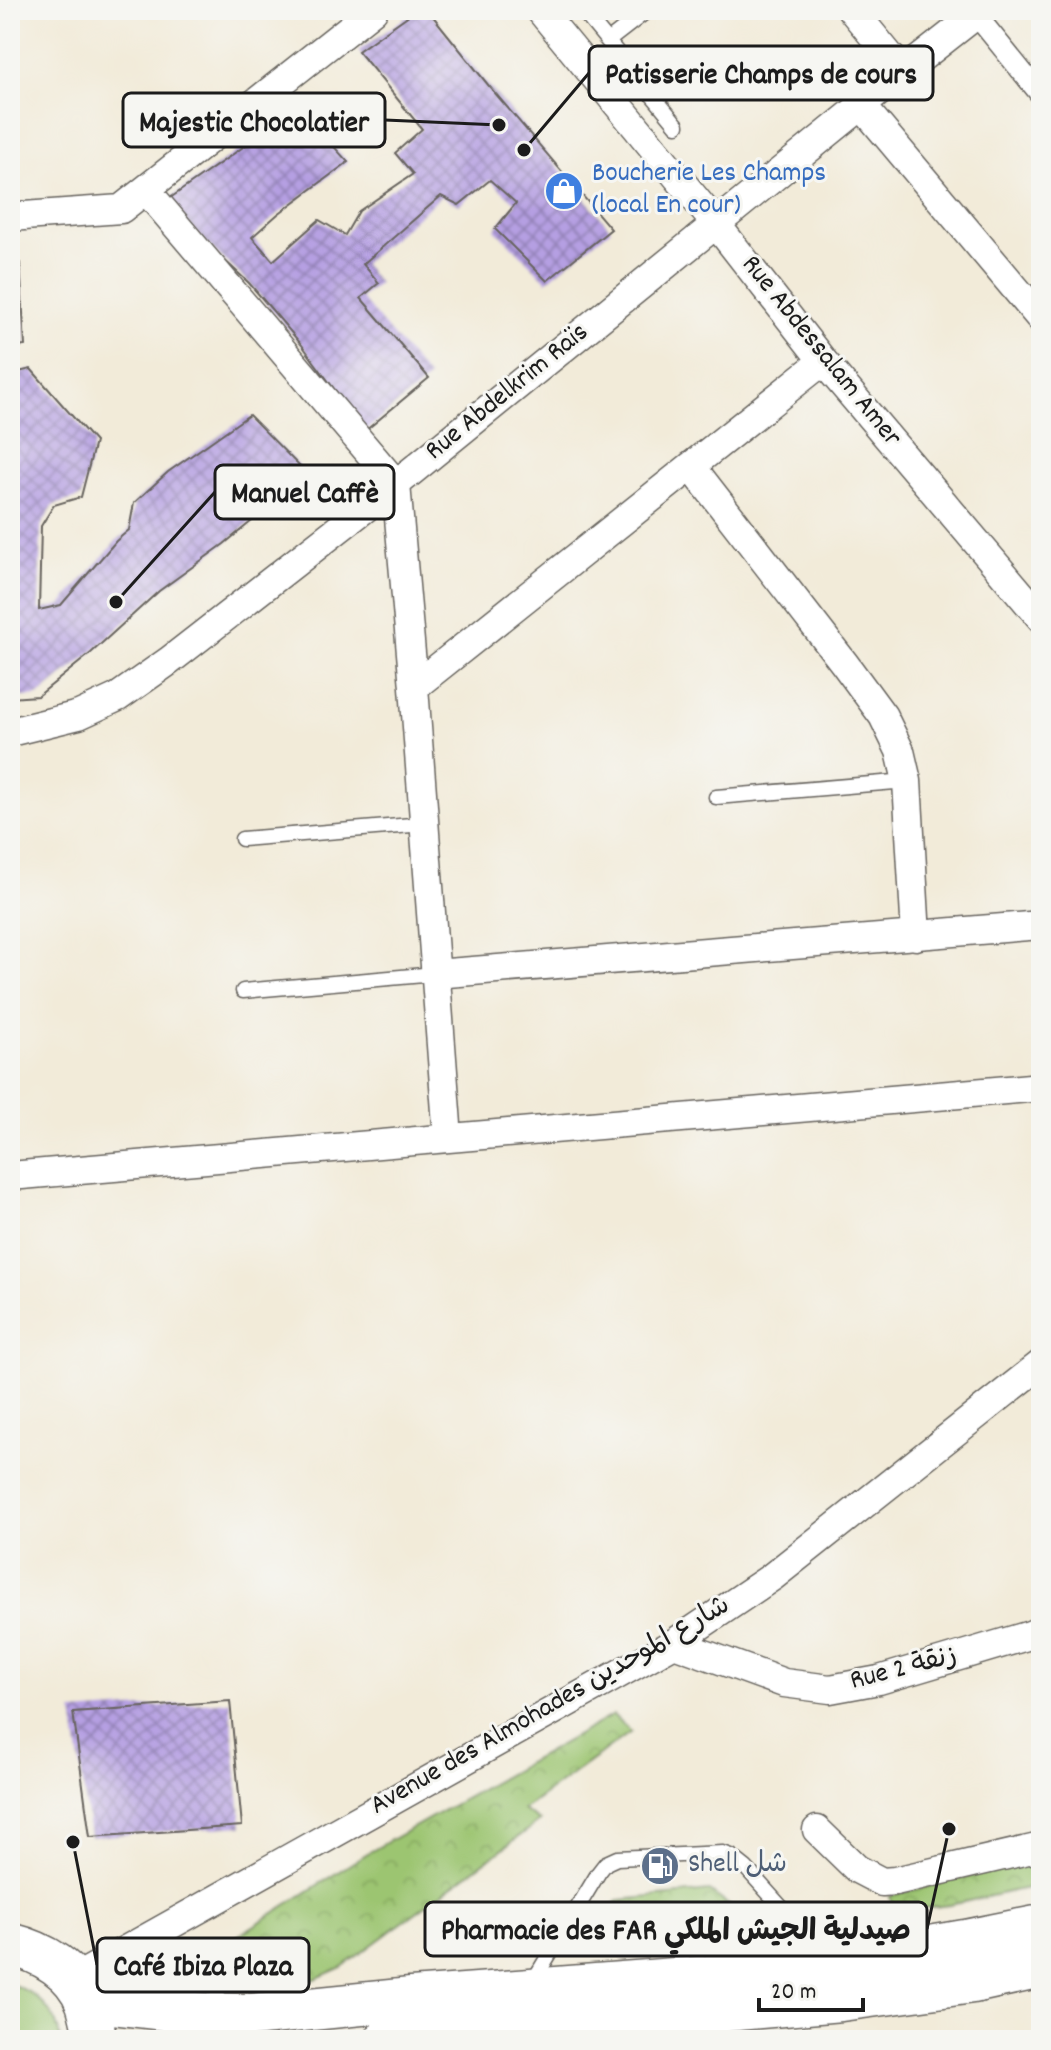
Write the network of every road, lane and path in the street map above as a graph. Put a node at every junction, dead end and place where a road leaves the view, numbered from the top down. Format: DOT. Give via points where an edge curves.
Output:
graph roads {
  1 [pos="373,10"];
  2 [pos="540,10"];
  3 [pos="582,10"];
  4 [pos="648,10"];
  5 [pos="852,10"];
  6 [pos="979,12"];
  7 [pos="608,41"];
  8 [pos="903,72"];
  9 [pos="1041,95"];
  10 [pos="862,106"];
  11 [pos="677,125"];
  12 [pos="146,190"];
  13 [pos="10,217"];
  14 [pos="716,224"];
  15 [pos="1041,319"];
  16 [pos="823,361"];
  17 [pos="691,466"];
  18 [pos="396,484"];
  19 [pos="1041,618"];
  20 [pos="414,687"];
  21 [pos="10,732"];
  22 [pos="907,781"];
  23 [pos="716,797"];
  24 [pos="424,824"];
  25 [pos="242,839"];
  26 [pos="1041,925"];
  27 [pos="916,936"];
  28 [pos="435,974"];
  29 [pos="243,991"];
  30 [pos="1041,1087"];
  31 [pos="448,1138"];
  32 [pos="10,1176"];
  33 [pos="1041,1364"];
  34 [pos="1041,1630"];
  35 [pos="674,1643"];
  36 [pos="817,1830"];
  37 [pos="1041,1847"];
  38 [pos="1041,1926"];
  39 [pos="10,1938"];
  40 [pos="832,1964"];
  41 [pos="1041,1967"];
  42 [pos="527,1990"];
  43 [pos="85,2007"];
  44 [pos="386,2040"];
  1 -- 12 [label="street"];
  2 -- 14 [label="street, Rue Abdessalam Amer"];
  3 -- 7 [label="lane"];
  4 -- 7 [label="lane"];
  5 -- 8 [label="street"];
  6 -- 8 [label="street, Rue Abdelkrim Raïs"];
  6 -- 9 [label="street"];
  7 -- 11 [label="lane"];
  8 -- 10 [label="street, Rue Abdelkrim Raïs"];
  10 -- 14 [label="street, Rue Abdelkrim Raïs"];
  10 -- 15 [label="street"];
  12 -- 13 [label="street" via="121,209"];
  12 -- 18 [label="street"];
  14 -- 16 [label="street, Rue Abdessalam Amer"];
  14 -- 18 [label="street, Rue Abdelkrim Raïs"];
  16 -- 17 [label="street"];
  16 -- 19 [label="street, Rue Abdessalam Amer"];
  17 -- 20 [label="street"];
  17 -- 22 [label="street" via="883,716"];
  18 -- 20 [label="street"];
  18 -- 21 [label="street, Rue Abdelkrim Raïs" via="118,697 79,715"];
  20 -- 24 [label="street"];
  22 -- 23 [label="lane"];
  22 -- 27 [label="street"];
  24 -- 25 [label="lane"];
  24 -- 28 [label="street"];
  26 -- 27 [label="street"];
  27 -- 28 [label="street"];
  28 -- 29 [label="lane"];
  28 -- 31 [label="street"];
  30 -- 31 [label="street"];
  31 -- 32 [label="street"];
  33 -- 35 [label="street, Avenue des Almohades شارع الموحدين" via="772,1577"];
  34 -- 35 [label="street, Rue 2 زنقة" via="879,1680 830,1689 784,1683"];
  35 -- 43 [label="street, Avenue des Almohades شارع الموحدين"];
  36 -- 37 [label="street" via="857,1869 882,1882"];
  38 -- 40 [label="main road"];
  39 -- 43 [label="main road" via="60,1967"];
  40 -- 42 [label="main road"];
  40 -- 42 [label="lane" via="731,1856 617,1858 599,1872"];
  41 -- 44 [label="main road" via="841,2000"];
  42 -- 43 [label="main road" via="251,2015"];
}
